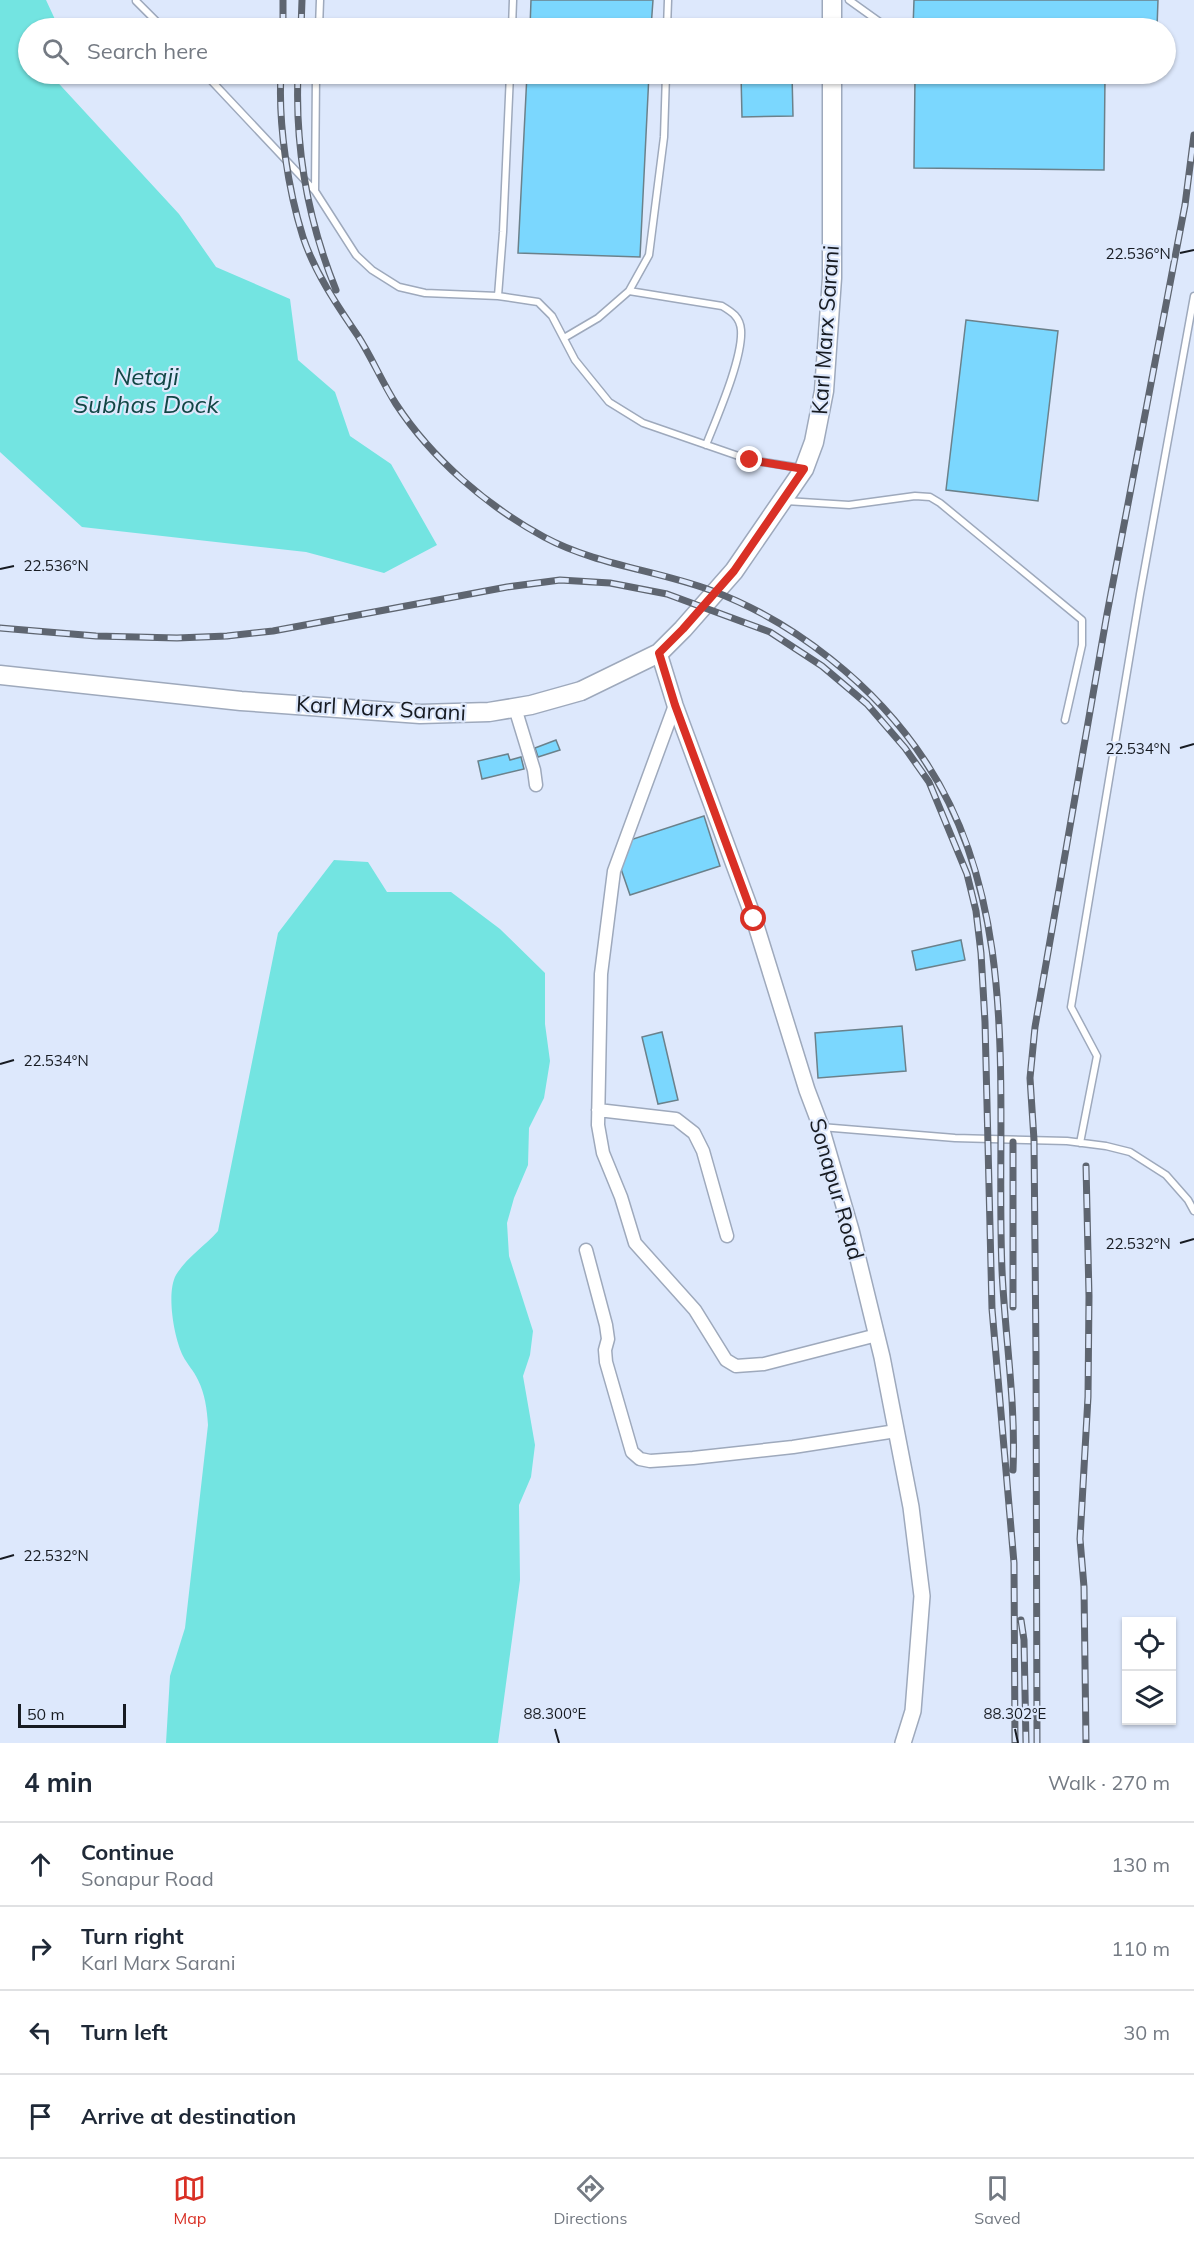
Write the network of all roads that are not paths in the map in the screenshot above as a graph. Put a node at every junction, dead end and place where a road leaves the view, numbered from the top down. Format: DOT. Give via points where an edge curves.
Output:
graph roads {
  1 [pos="320,0"];
  2 [pos="513,0"];
  3 [pos="668,0"];
  4 [pos="832,0"];
  5 [pos="849,0"];
  6 [pos="136,1"];
  7 [pos="153,18"];
  8 [pos="319,18"];
  9 [pos="512,18"];
  10 [pos="667,18"];
  11 [pos="832,18"];
  12 [pos="874,18"];
  13 [pos="214,84"];
  14 [pos="316,84"];
  15 [pos="510,84"];
  16 [pos="666,84"];
  17 [pos="832,84"];
  18 [pos="315,191"];
  19 [pos="629,291"];
  20 [pos="498,296"];
  21 [pos="1194,296"];
  22 [pos="564,338"];
  23 [pos="706,445"];
  24 [pos="804,469"];
  25 [pos="783,501"];
  26 [pos="659,653"];
  27 [pos="0,675"];
  28 [pos="675,705"];
  29 [pos="515,708"];
  30 [pos="1065,720"];
  31 [pos="536,786"];
  32 [pos="598,1110"];
  33 [pos="821,1127"];
  34 [pos="1080,1143"];
  35 [pos="1194,1211"];
  36 [pos="727,1236"];
  37 [pos="586,1250"];
  38 [pos="876,1335"];
  39 [pos="896,1431"];
  40 [pos="903,1743"];
  1 -- 8 [label="lane"];
  2 -- 9 [label="lane"];
  3 -- 10 [label="lane"];
  4 -- 11 [label="main road"];
  5 -- 12 [label="lane"];
  6 -- 7 [label="lane"];
  13 -- 18 [label="lane"];
  14 -- 18 [label="lane"];
  15 -- 20 [label="lane"];
  16 -- 19 [label="lane" via="664,137 649,255"];
  17 -- 24 [label="main road, Karl Marx Sarani" via="831,301 820,418"];
  18 -- 20 [label="lane" via="356,255 399,287"];
  19 -- 22 [label="lane" via="598,318"];
  19 -- 23 [label="lane" via="722,306 735,314 741,329 739,352"];
  20 -- 22 [label="lane" via="538,302 552,316"];
  21 -- 34 [label="lane" via="1071,1007 1097,1056"];
  22 -- 23 [label="lane" via="575,360 609,402 643,423"];
  23 -- 24 [label="lane" via="750,460"];
  24 -- 25 [label="main road, Karl Marx Sarani"];
  25 -- 26 [label="main road, Karl Marx Sarani" via="734,571"];
  25 -- 30 [label="lane" via="849,505 915,496 930,497 940,503 1082,620 1082,645"];
  26 -- 28 [label="street, Sonapur Road"];
  26 -- 29 [label="main road, Karl Marx Sarani" via="581,691"];
  27 -- 29 [label="main road, Karl Marx Sarani" via="241,701 420,714"];
  28 -- 32 [label="street" via="614,871 601,974"];
  28 -- 33 [label="street, Sonapur Road" via="754,919"];
  29 -- 31 [label="street"];
  32 -- 36 [label="street" via="676,1119 686,1125 703,1150"];
  32 -- 38 [label="street" via="603,1153 635,1243 695,1310 726,1360 736,1366 764,1364"];
  33 -- 34 [label="lane"];
  33 -- 38 [label="street, Sonapur Road"];
  34 -- 35 [label="lane" via="1130,1152 1166,1175"];
  37 -- 39 [label="street" via="606,1325 606,1362 632,1452 640,1459 693,1458"];
  38 -- 39 [label="street, Sonapur Road"];
  39 -- 40 [label="street, Sonapur Road" via="922,1596 913,1711"];
}
